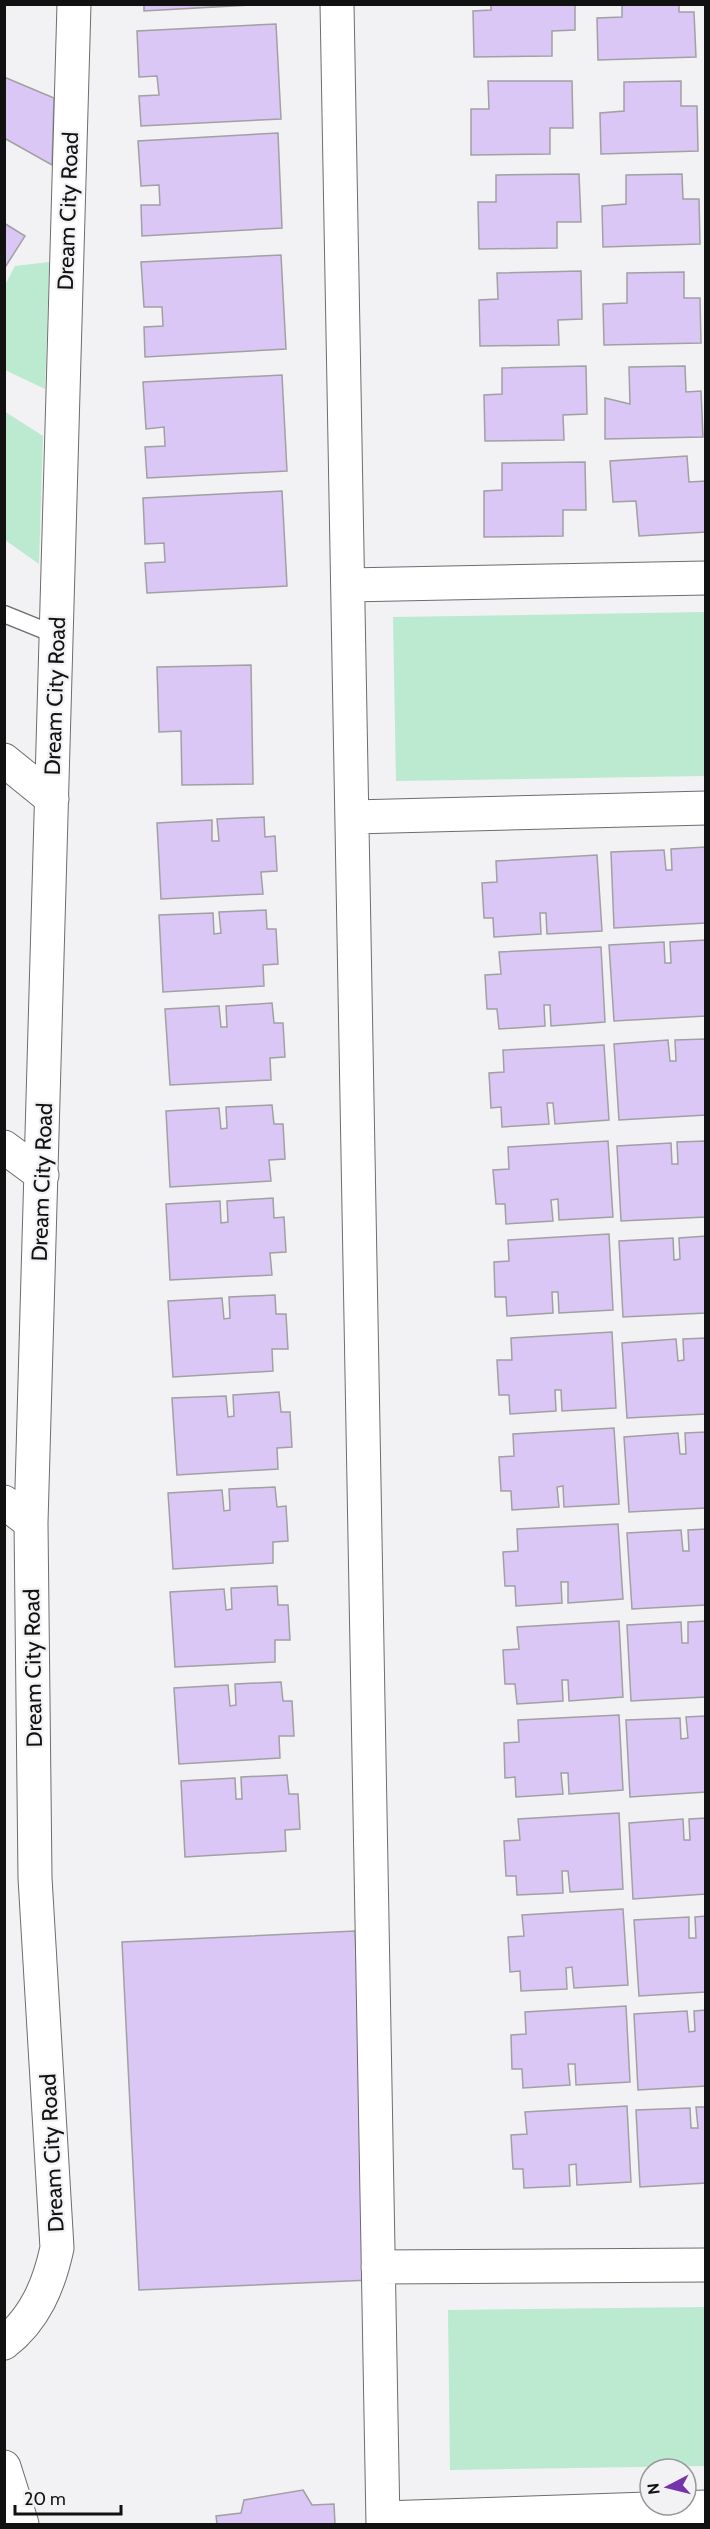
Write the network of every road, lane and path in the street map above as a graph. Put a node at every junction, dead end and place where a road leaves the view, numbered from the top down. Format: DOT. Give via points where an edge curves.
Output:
graph roads {
  1 [pos="74,4"];
  2 [pos="337,4"];
  3 [pos="705,578"];
  4 [pos="348,585"];
  5 [pos="4,614"];
  6 [pos="56,635"];
  7 [pos="4,760"];
  8 [pos="52,799"];
  9 [pos="705,808"];
  10 [pos="353,817"];
  11 [pos="4,1147"];
  12 [pos="42,1175"];
  13 [pos="4,1502"];
  14 [pos="31,1523"];
  15 [pos="705,2265"];
  16 [pos="378,2267"];
  17 [pos="4,2343"];
  18 [pos="4,2467"];
  19 [pos="705,2507"];
  20 [pos="383,2521"];
  21 [pos="22,2524"];
  1 -- 6 [label="street, Dream City Road"];
  2 -- 4 [label="street"];
  3 -- 4 [label="street"];
  4 -- 10 [label="street"];
  5 -- 6 [label="lane"];
  6 -- 8 [label="street, Dream City Road"];
  7 -- 8 [label="street"];
  8 -- 12 [label="street, Dream City Road"];
  9 -- 10 [label="street"];
  10 -- 16 [label="street"];
  11 -- 12 [label="street"];
  12 -- 14 [label="street, Dream City Road"];
  13 -- 14 [label="street"];
  14 -- 17 [label="street, Dream City Road" via="35,1878 57,2248 43,2296 29,2318"];
  15 -- 16 [label="street"];
  16 -- 20 [label="street"];
  18 -- 21 [label="street"];
  19 -- 20 [label="street"];
}
